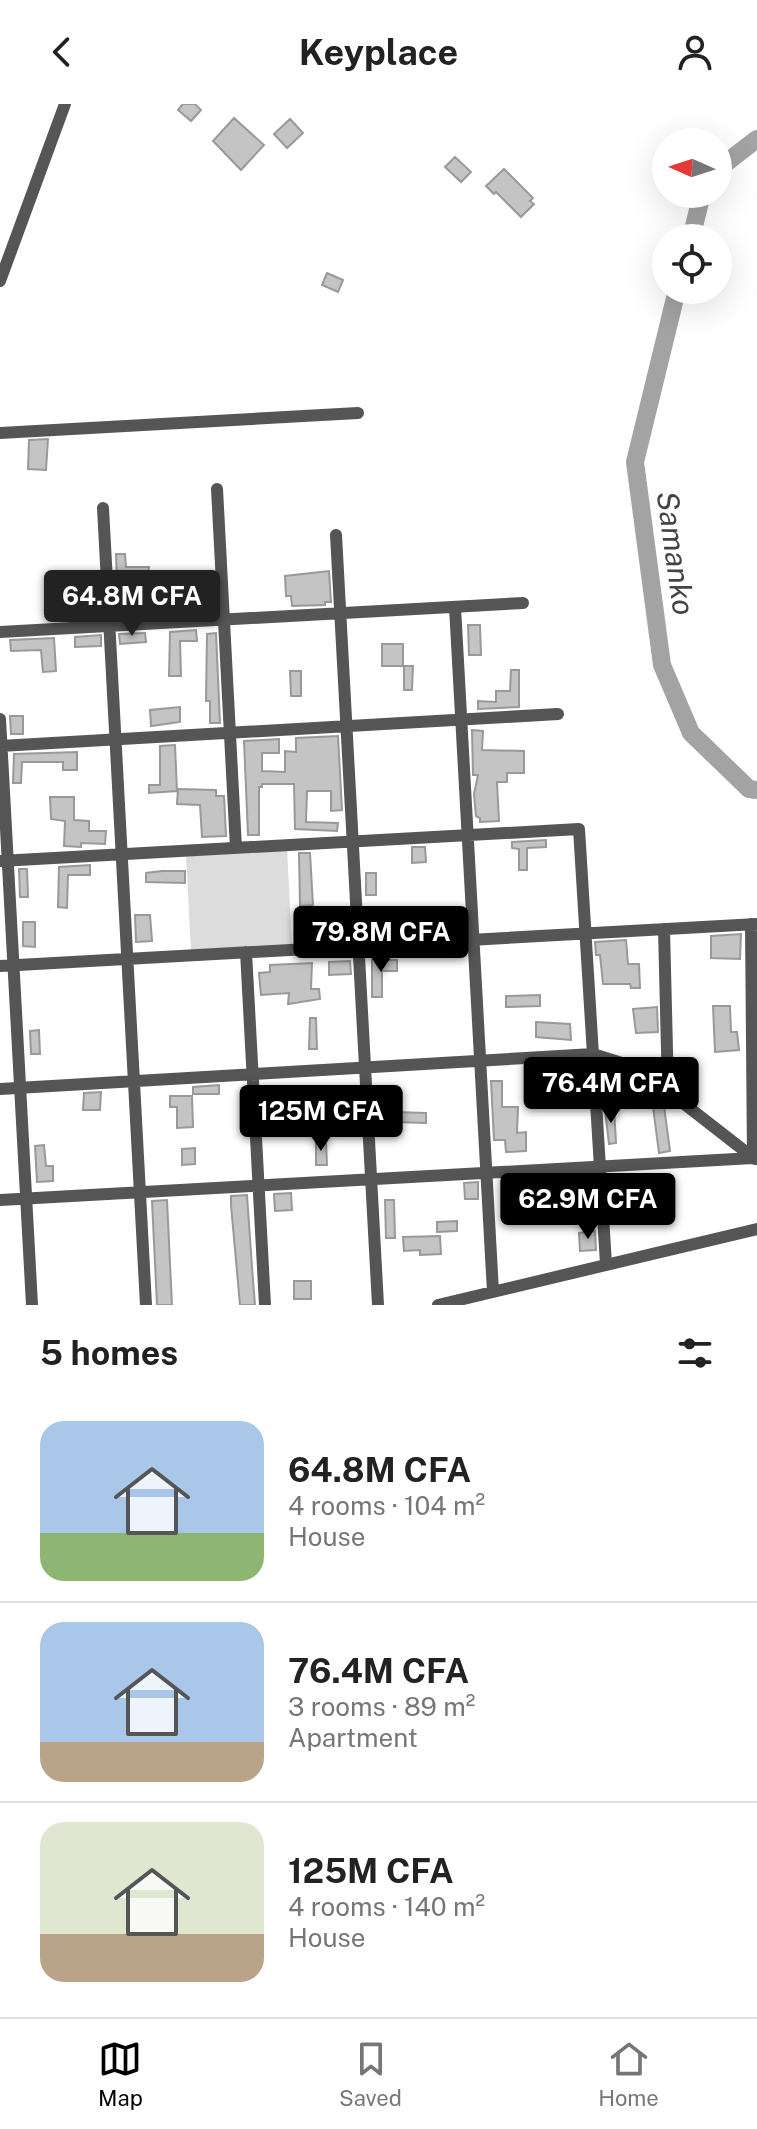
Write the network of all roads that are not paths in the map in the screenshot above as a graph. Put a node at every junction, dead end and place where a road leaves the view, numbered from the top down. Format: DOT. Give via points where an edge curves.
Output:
graph roads {
  1 [pos="65,104"];
  2 [pos="0,281"];
  3 [pos="358,413"];
  4 [pos="0,433"];
  5 [pos="217,489"];
  6 [pos="103,508"];
  7 [pos="336,535"];
  8 [pos="523,603"];
  9 [pos="455,607"];
  10 [pos="340,613"];
  11 [pos="224,620"];
  12 [pos="109,626"];
  13 [pos="0,632"];
  14 [pos="558,714"];
  15 [pos="0,719"];
  16 [pos="461,720"];
  17 [pos="346,726"];
  18 [pos="230,733"];
  19 [pos="116,739"];
  20 [pos="1,746"];
  21 [pos="468,835"];
  22 [pos="353,841"];
  23 [pos="236,848"];
  24 [pos="122,854"];
  25 [pos="4,861"];
  26 [pos="754,924"];
  27 [pos="664,929"];
  28 [pos="585,933"];
  29 [pos="473,940"];
  30 [pos="358,946"];
  31 [pos="246,952"];
  32 [pos="128,959"];
  33 [pos="7,966"];
  34 [pos="593,1054"];
  35 [pos="480,1061"];
  36 [pos="365,1068"];
  37 [pos="253,1074"];
  38 [pos="134,1081"];
  39 [pos="20,1088"];
  40 [pos="0,1089"];
  41 [pos="668,1091"];
  42 [pos="755,1159"];
  43 [pos="600,1167"];
  44 [pos="486,1173"];
  45 [pos="371,1179"];
  46 [pos="259,1186"];
  47 [pos="140,1192"];
  48 [pos="26,1199"];
  49 [pos="0,1200"];
  50 [pos="757,1229"];
  51 [pos="606,1264"];
  52 [pos="493,1292"];
  53 [pos="475,1301"];
  54 [pos="32,1305"];
  55 [pos="146,1305"];
  56 [pos="265,1305"];
  57 [pos="378,1305"];
  58 [pos="438,1305"];
  1 -- 2 [label="street"];
  3 -- 4 [label="street"];
  5 -- 11 [label="street"];
  6 -- 12 [label="street"];
  7 -- 10 [label="street"];
  8 -- 9 [label="street"];
  9 -- 10 [label="street"];
  9 -- 16 [label="street"];
  10 -- 11 [label="street"];
  10 -- 17 [label="street"];
  11 -- 12 [label="street"];
  11 -- 18 [label="street"];
  12 -- 13 [label="street"];
  12 -- 19 [label="street"];
  14 -- 16 [label="street"];
  15 -- 20 [label="street"];
  16 -- 17 [label="street"];
  16 -- 21 [label="street"];
  17 -- 18 [label="street"];
  17 -- 22 [label="street"];
  18 -- 19 [label="street"];
  18 -- 23 [label="street"];
  19 -- 20 [label="street"];
  19 -- 24 [label="street"];
  20 -- 25 [label="street"];
  21 -- 22 [label="street"];
  21 -- 28 [label="street" via="579,829"];
  21 -- 29 [label="street"];
  22 -- 23 [label="street"];
  22 -- 30 [label="street"];
  23 -- 24 [label="street"];
  24 -- 25 [label="street"];
  24 -- 32 [label="street"];
  25 -- 33 [label="street"];
  26 -- 27 [label="street"];
  26 -- 42 [label="street"];
  27 -- 28 [label="street"];
  27 -- 41 [label="street"];
  28 -- 29 [label="street"];
  28 -- 34 [label="street"];
  29 -- 30 [label="street"];
  29 -- 35 [label="street"];
  30 -- 31 [label="street"];
  30 -- 36 [label="street"];
  31 -- 32 [label="street"];
  31 -- 37 [label="street"];
  32 -- 33 [label="street"];
  32 -- 38 [label="street"];
  33 -- 39 [label="street"];
  34 -- 35 [label="street"];
  34 -- 41 [label="street" via="628,1065"];
  34 -- 43 [label="street"];
  35 -- 36 [label="street"];
  35 -- 44 [label="street"];
  36 -- 37 [label="street"];
  36 -- 45 [label="street"];
  37 -- 38 [label="street"];
  37 -- 46 [label="street"];
  38 -- 39 [label="street"];
  38 -- 47 [label="street"];
  39 -- 40 [label="street"];
  39 -- 48 [label="street"];
  41 -- 42 [label="street"];
  42 -- 43 [label="street"];
  43 -- 44 [label="street"];
  43 -- 51 [label="street"];
  44 -- 45 [label="street"];
  44 -- 52 [label="street"];
  45 -- 46 [label="street"];
  45 -- 57 [label="street"];
  46 -- 47 [label="street"];
  46 -- 56 [label="street"];
  47 -- 48 [label="street"];
  47 -- 55 [label="street"];
  48 -- 49 [label="street"];
  48 -- 54 [label="street"];
  50 -- 51 [label="street"];
  51 -- 52 [label="street"];
  52 -- 53 [label="street"];
  53 -- 58 [label="street"];
}
